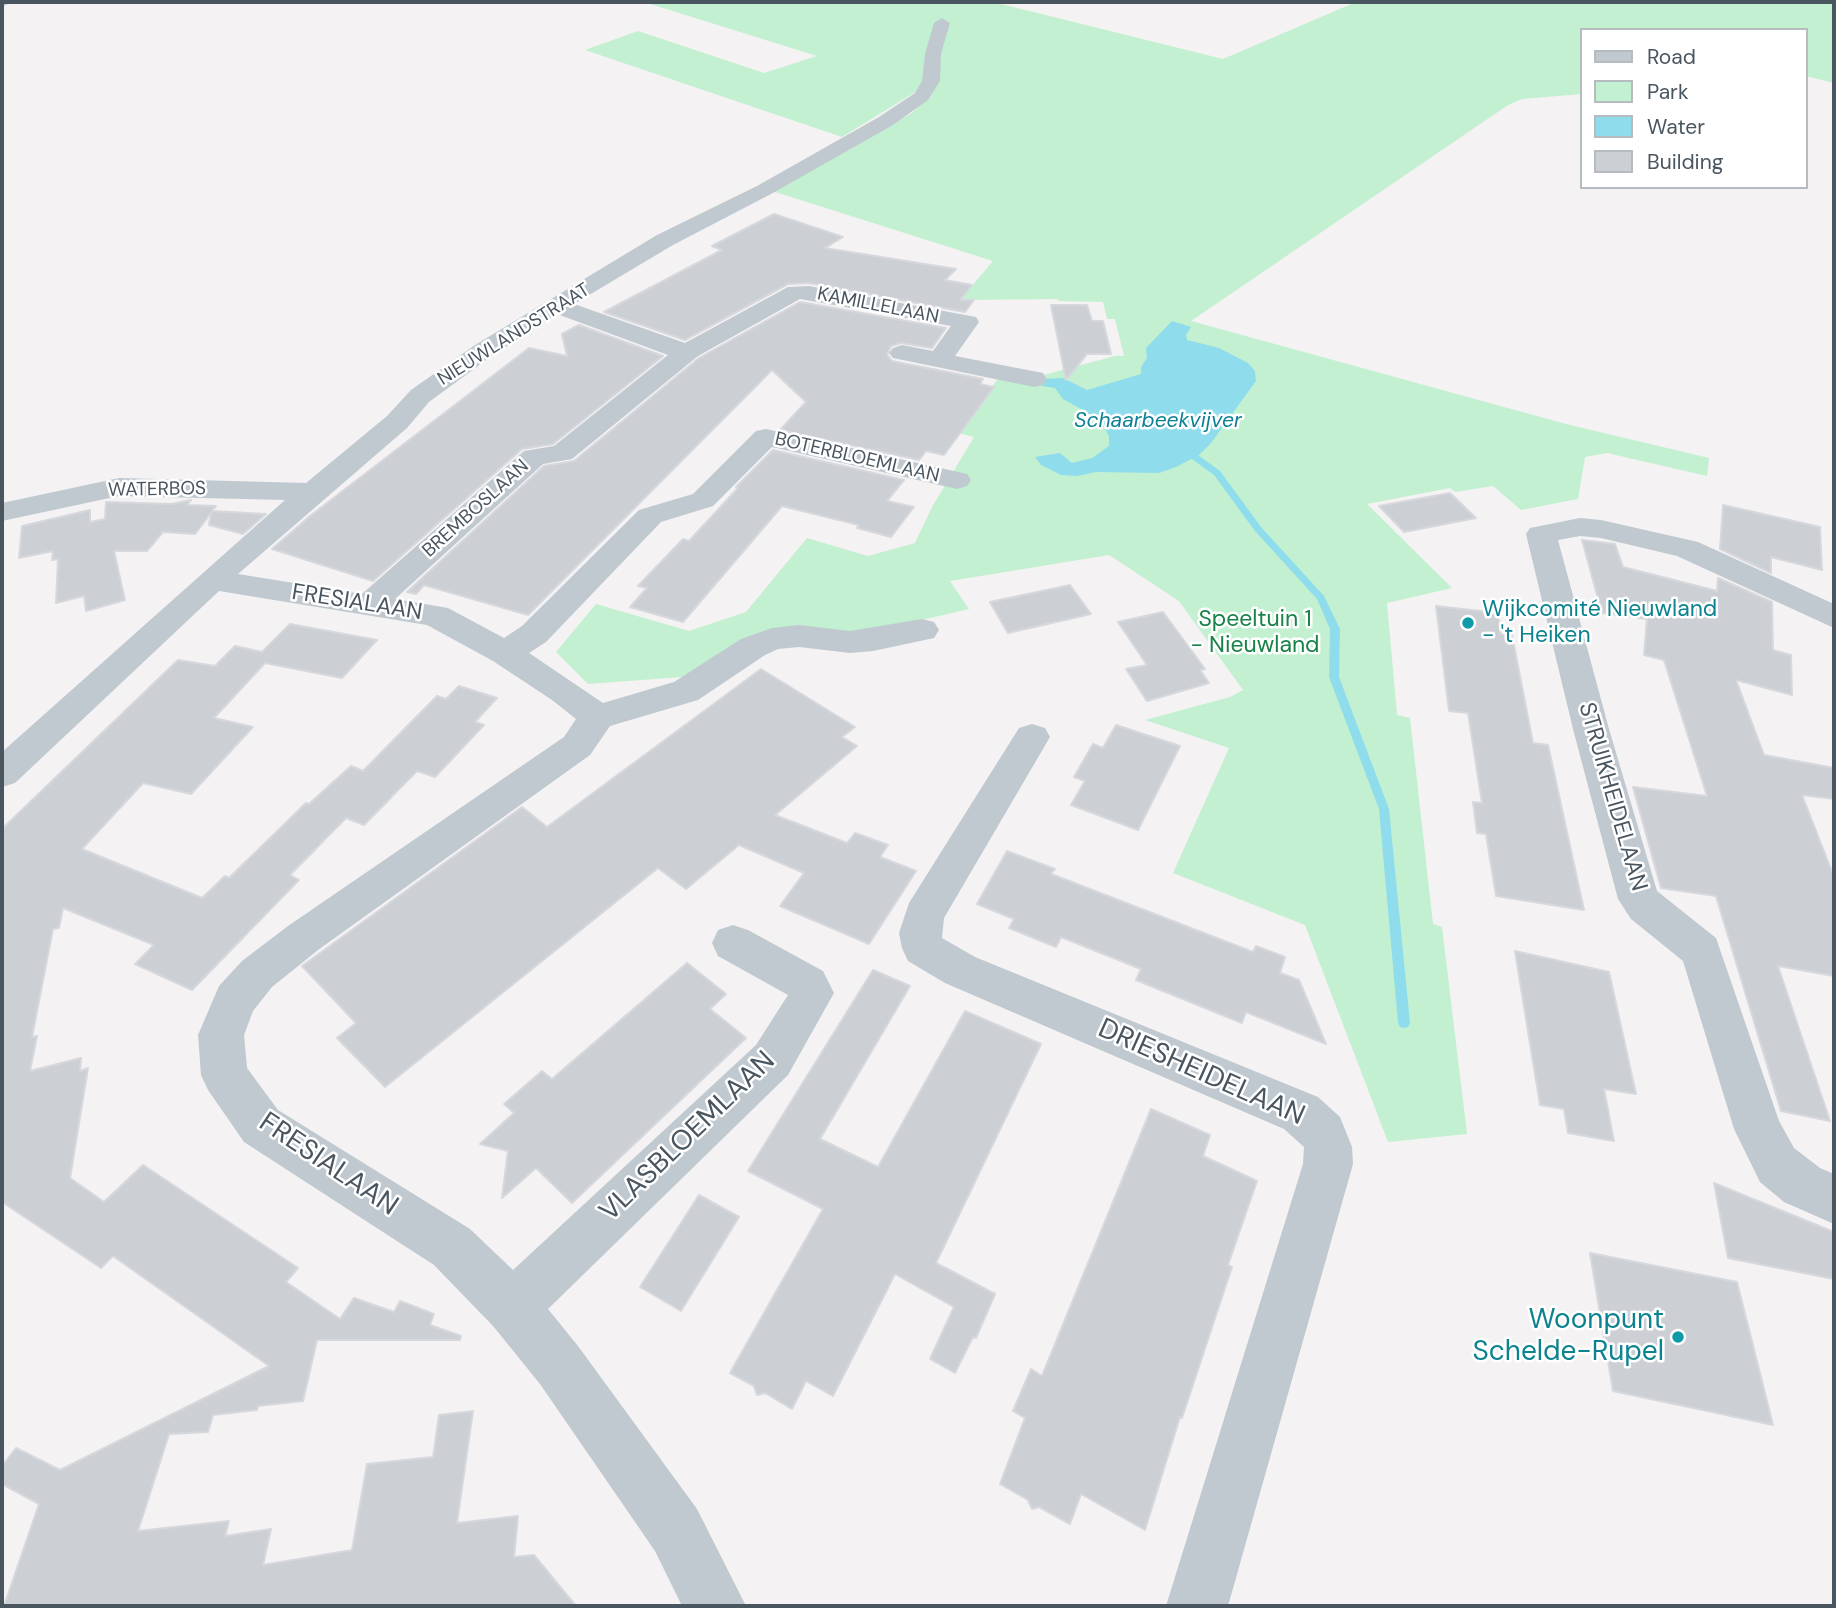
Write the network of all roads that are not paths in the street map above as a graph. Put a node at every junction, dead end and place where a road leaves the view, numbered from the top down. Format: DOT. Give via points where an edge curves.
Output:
graph roads {
  1 [pos="942,23"];
  2 [pos="555,306"];
  3 [pos="689,351"];
  4 [pos="902,353"];
  5 [pos="939,360"];
  6 [pos="1034,379"];
  7 [pos="957,480"];
  8 [pos="315,492"];
  9 [pos="2,512"];
  10 [pos="214,580"];
  11 [pos="370,604"];
  12 [pos="1834,617"];
  13 [pos="922,630"];
  14 [pos="505,653"];
  15 [pos="597,717"];
  16 [pos="1031,737"];
  17 [pos="2,774"];
  18 [pos="733,943"];
  19 [pos="1834,1199"];
  20 [pos="512,1307"];
  21 [pos="715,1606"];
  22 [pos="1197,1606"];
  1 -- 2 [label="street, NIEUWLANDSTRAAT" via="930,81 922,96 886,121 665,240"];
  2 -- 3 [label="street"];
  2 -- 8 [label="street, NIEUWLANDSTRAAT" via="420,396 397,422"];
  3 -- 5 [label="street, KAMILLELAAN" via="796,292 967,322"];
  3 -- 11 [label="street, BREMBOSLAAN" via="562,453 534,457"];
  4 -- 5 [label="street, KAMILLELAAN"];
  5 -- 6 [label="street, KAMILLELAAN"];
  7 -- 14 [label="street, BOTERBLOEMLAAN" via="766,437 703,500 650,516 534,634"];
  8 -- 9 [label="street, WATERBOS" via="119,487"];
  8 -- 10 [label="street, NIEUWLANDSTRAAT"];
  10 -- 11 [label="street, FRESIALAAN"];
  10 -- 17 [label="street, NIEUWLANDSTRAAT"];
  11 -- 14 [label="street, FRESIALAAN" via="436,616"];
  12 -- 19 [label="street, STRUIKHEIDELAAN" via="1687,549 1601,529 1580,527 1541,534 1639,899 1702,951 1758,1129 1777,1165 1802,1185"];
  13 -- 15 [label="street" via="862,641 799,636 772,639 686,691"];
  14 -- 15 [label="street, FRESIALAAN"];
  15 -- 20 [label="street, FRESIALAAN" via="577,746 257,974 235,1000 220,1035 224,1075 261,1126 452,1247"];
  16 -- 22 [label="street, DRIESHEIDELAAN" via="923,915 923,948 960,970 1301,1113 1323,1133 1328,1147 1328,1164"];
  18 -- 20 [label="street, VLASBLOEMLAAN" via="808,984 812,993 805,1006 772,1060"];
  20 -- 21 [label="street, FRESIALAAN" via="559,1365 676,1530"];
}
